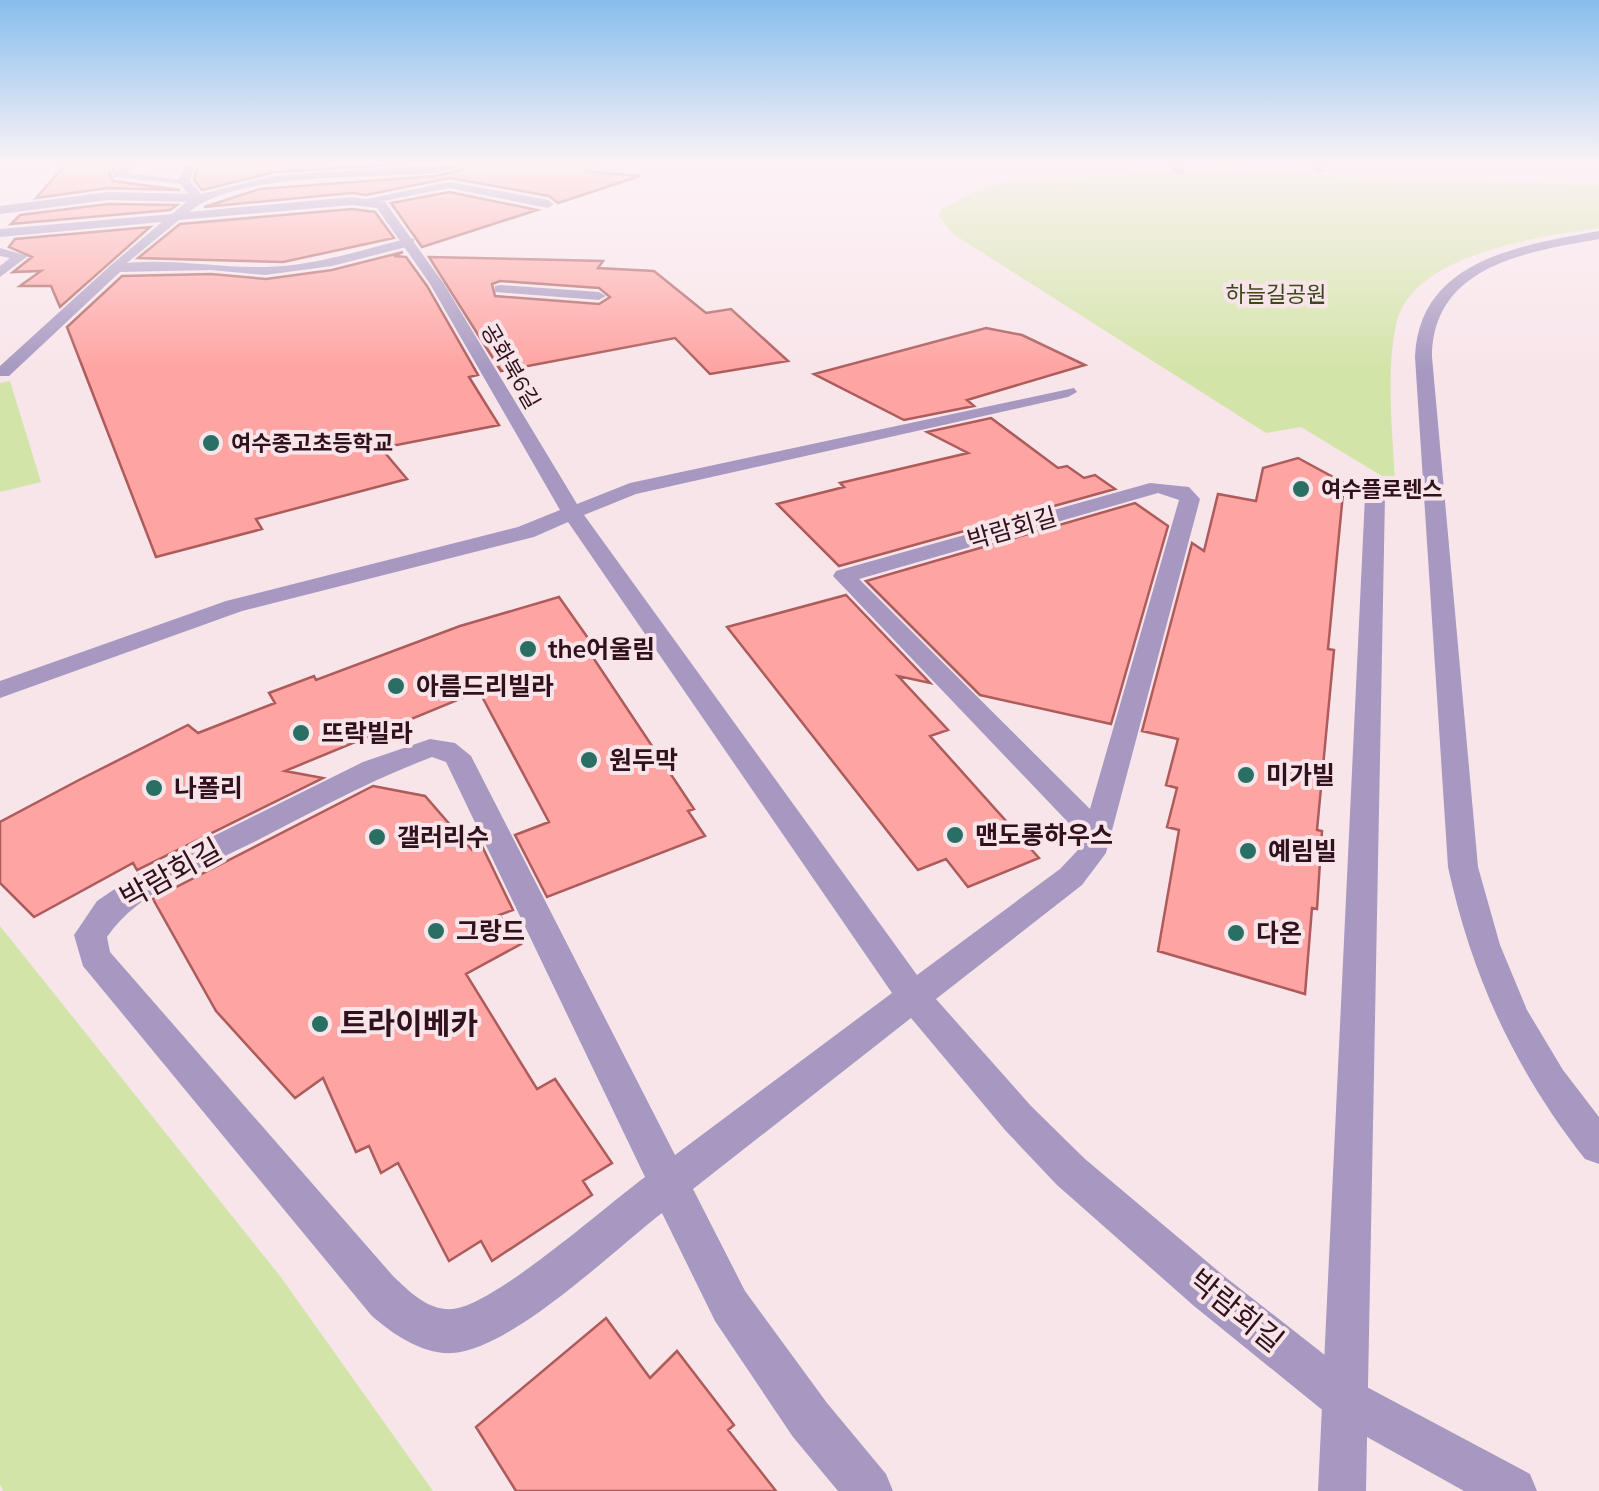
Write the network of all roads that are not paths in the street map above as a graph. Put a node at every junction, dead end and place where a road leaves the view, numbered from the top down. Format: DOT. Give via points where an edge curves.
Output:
graph roads {
  1 [pos="27,233"];
  2 [pos="156,233"];
  3 [pos="402,233"];
  4 [pos="1,235"];
  5 [pos="1599,235"];
  6 [pos="409,242"];
  7 [pos="0,252"];
  8 [pos="116,268"];
  9 [pos="0,273"];
  10 [pos="500,288"];
  11 [pos="599,296"];
  12 [pos="3,372"];
  13 [pos="1068,392"];
  14 [pos="1375,496"];
  15 [pos="572,513"];
  16 [pos="0,690"];
  17 [pos="1098,836"];
  18 [pos="914,996"];
  19 [pos="1599,1146"];
  20 [pos="668,1184"];
  21 [pos="1347,1401"];
  22 [pos="869,1491"];
  23 [pos="1342,1491"];
  24 [pos="1513,1491"];
  1 -- 4 [label="street"];
  2 -- 8 [label="street"];
  3 -- 6 [label="street, 공화북6길"];
  5 -- 19 [label="street" via="1540,247 1472,274 1437,305 1426,351 1460,829 1472,911 1510,1014 1541,1074"];
  6 -- 8 [label="street" via="264,271"];
  6 -- 15 [label="street, 공화북6길"];
  7 -- 9 [label="street" via="21,256"];
  8 -- 12 [label="street"];
  10 -- 11 [label="street"];
  13 -- 15 [label="street" via="630,489"];
  14 -- 21 [label="street"];
  15 -- 16 [label="street" via="526,532 234,606"];
  15 -- 18 [label="street, 박람회길"];
  17 -- 17 [label="street, 박람회길" via="1188,495 1157,487 844,576"];
  17 -- 18 [label="street, 박람회길" via="1072,877"];
  18 -- 20 [label="street, 박람회길"];
  18 -- 21 [label="street, 박람회길" via="1071,1172"];
  20 -- 20 [label="street, 박람회길" via="457,756 445,749 397,758 148,882 108,910 90,935 95,958 378,1291 435,1330 462,1330 500,1310"];
  20 -- 22 [label="street, 박람회길" via="754,1345"];
  21 -- 23 [label="street"];
  21 -- 24 [label="street, 박람회길"];
}
